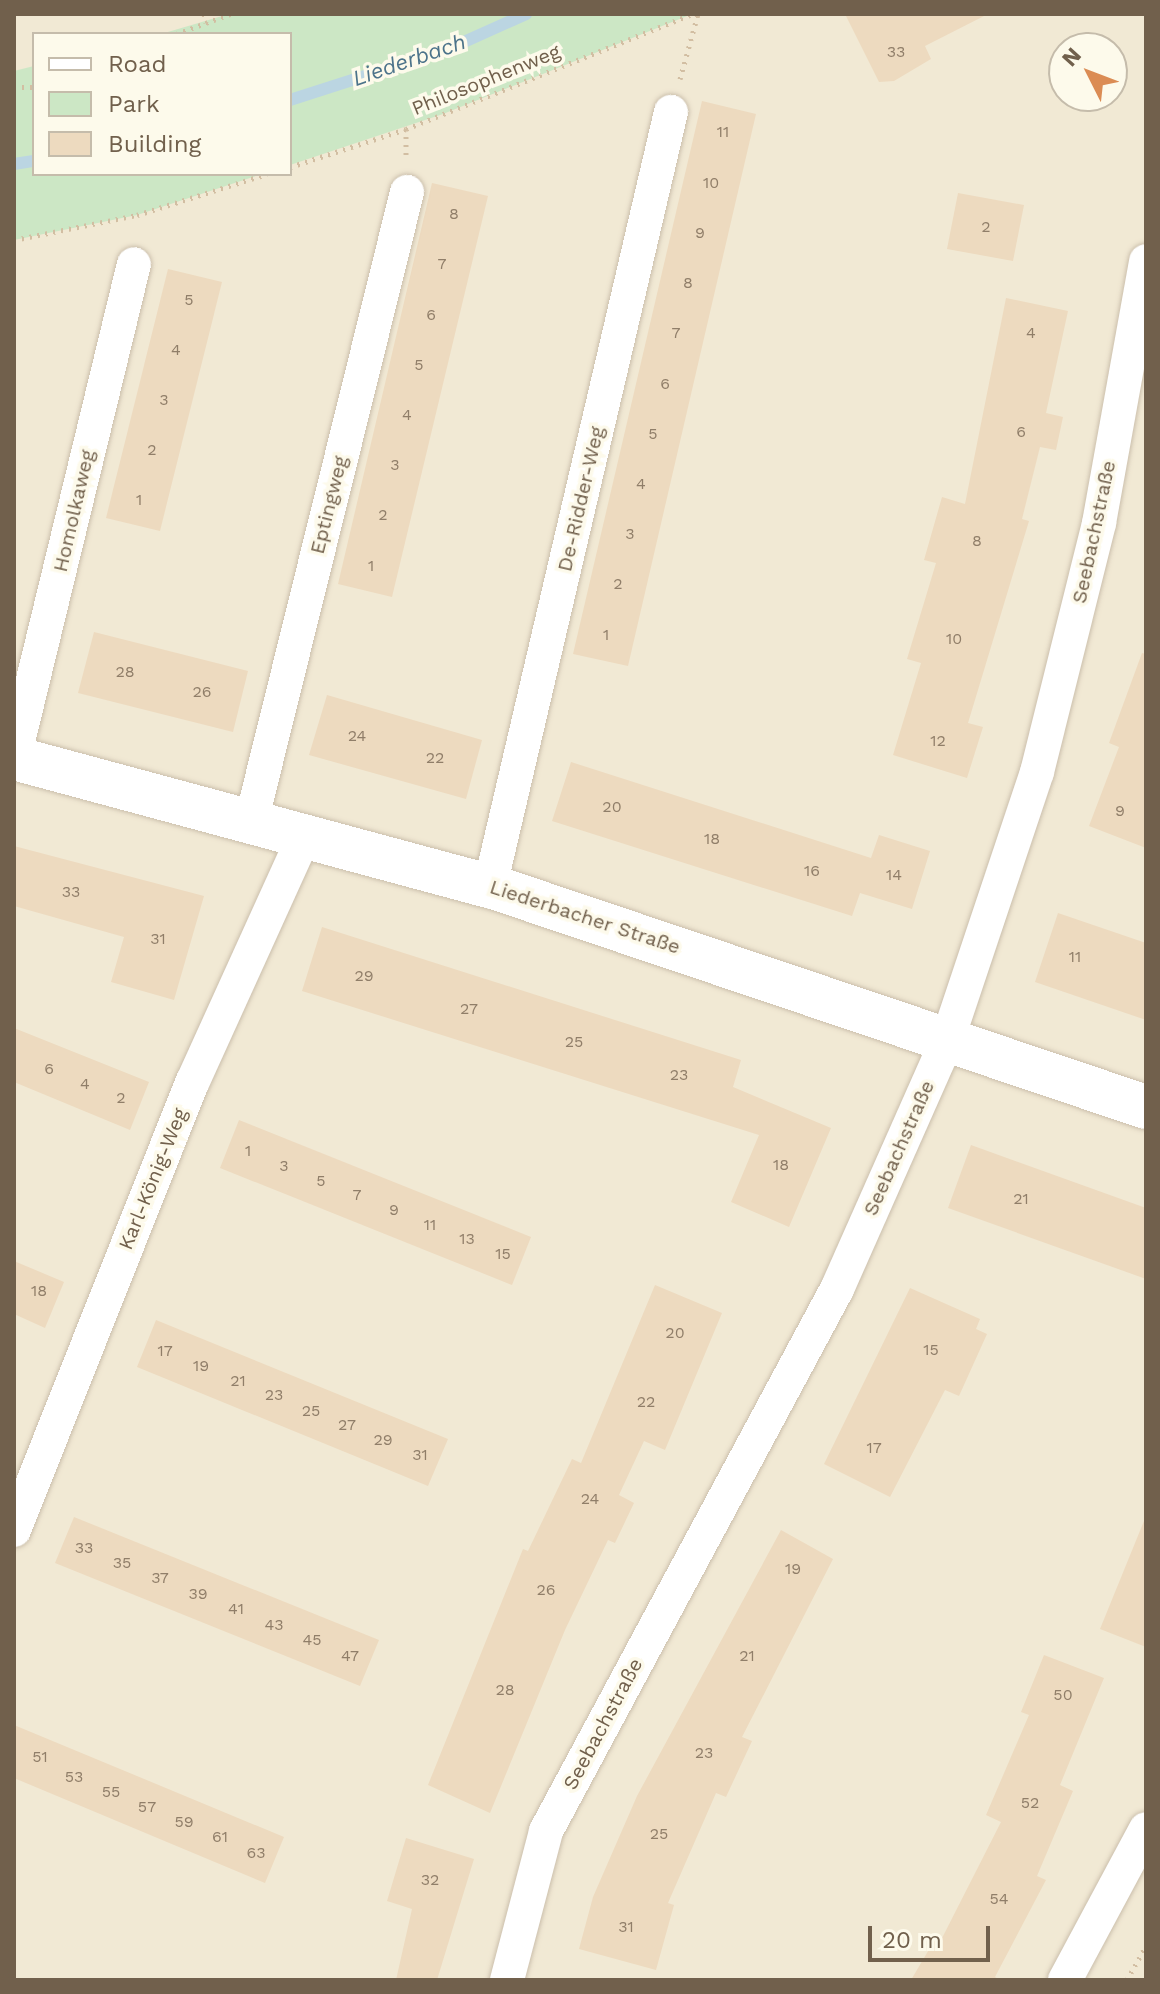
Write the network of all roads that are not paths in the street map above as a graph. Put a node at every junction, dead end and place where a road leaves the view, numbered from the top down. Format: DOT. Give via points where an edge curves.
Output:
graph roads {
  1 [pos="671,112"];
  2 [pos="407,192"];
  3 [pos="1146,261"];
  4 [pos="134,264"];
  5 [pos="14,758"];
  6 [pos="252,818"];
  7 [pos="305,834"];
  8 [pos="490,886"];
  9 [pos="948,1038"];
  10 [pos="1146,1107"];
  11 [pos="14,1530"];
  12 [pos="1146,1829"];
  13 [pos="507,1980"];
  14 [pos="1065,1980"];
  1 -- 8 [label="street, De-Ridder-Weg"];
  2 -- 6 [label="street, Eptingweg"];
  3 -- 9 [label="street, Seebachstraße" via="1099,523 1037,772"];
  4 -- 5 [label="street, Homolkaweg"];
  5 -- 6 [label="street, Liederbacher Straße"];
  6 -- 7 [label="street, Liederbacher Straße"];
  7 -- 8 [label="street, Liederbacher Straße"];
  7 -- 11 [label="street, Karl-König-Weg" via="193,1081"];
  8 -- 9 [label="street, Liederbacher Straße"];
  9 -- 10 [label="street, Liederbacher Straße"];
  9 -- 13 [label="street, Seebachstraße" via="837,1289 546,1831"];
  12 -- 14 [label="street"];
}
